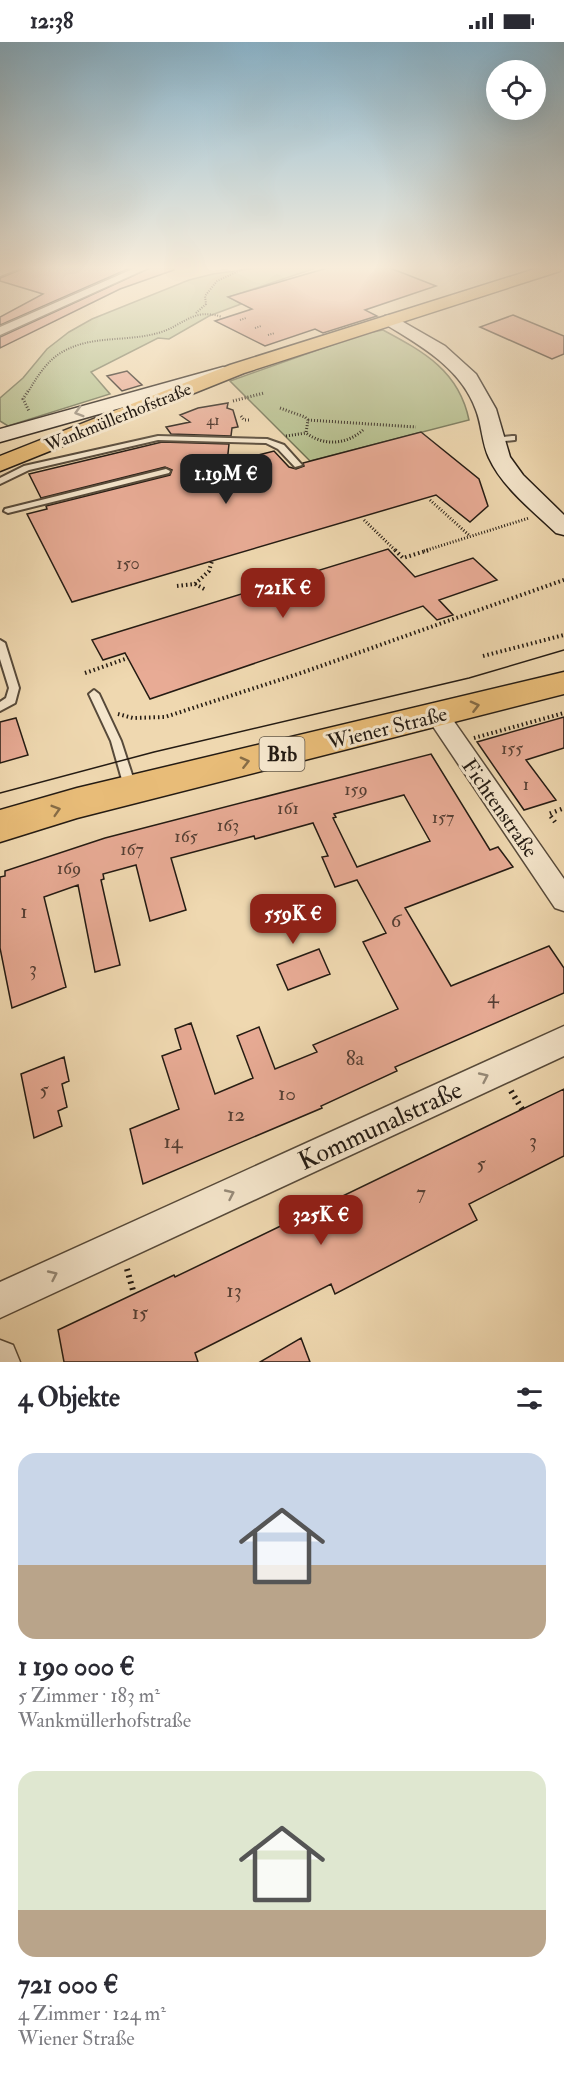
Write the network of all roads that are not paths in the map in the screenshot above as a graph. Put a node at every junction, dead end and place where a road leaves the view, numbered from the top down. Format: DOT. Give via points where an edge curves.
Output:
graph roads {
  1 [pos="361,330"];
  2 [pos="407,330"];
  3 [pos="237,369"];
  4 [pos="0,436"];
  5 [pos="0,464"];
  6 [pos="298,465"];
  7 [pos="166,471"];
  8 [pos="0,482"];
  9 [pos="537,509"];
  10 [pos="8,511"];
  11 [pos="564,513"];
  12 [pos="564,528"];
  13 [pos="0,643"];
  14 [pos="564,683"];
  15 [pos="94,694"];
  16 [pos="0,707"];
  17 [pos="438,716"];
  18 [pos="131,790"];
  19 [pos="0,826"];
  20 [pos="564,900"];
  21 [pos="564,1041"];
  22 [pos="0,1300"];
  1 -- 3 [label="main road, Wankmüllerhofstraße"];
  2 -- 9 [label="main road" via="434,346 470,378 502,439 499,458"];
  3 -- 4 [label="main road, Wankmüllerhofstraße, one-way"];
  3 -- 5 [label="main road, Wankmüllerhofstraße"];
  6 -- 8 [label="lane" via="281,447 267,441 158,438 27,468"];
  7 -- 10 [label="lane"];
  9 -- 11 [label="main road"];
  9 -- 12 [label="main road"];
  13 -- 16 [label="lane" via="14,688 11,700"];
  17 -- 14 [label="main road, Wiener Straße / B1b, one-way"];
  15 -- 18 [label="lane" via="116,741"];
  18 -- 17 [label="main road, Wiener Straße / B1b, one-way"];
  17 -- 20 [label="street, Fichtenstraße"];
  19 -- 18 [label="main road, Wiener Straße / B1b, one-way"];
  22 -- 21 [label="street, Kommunalstraße, one-way"];
}
